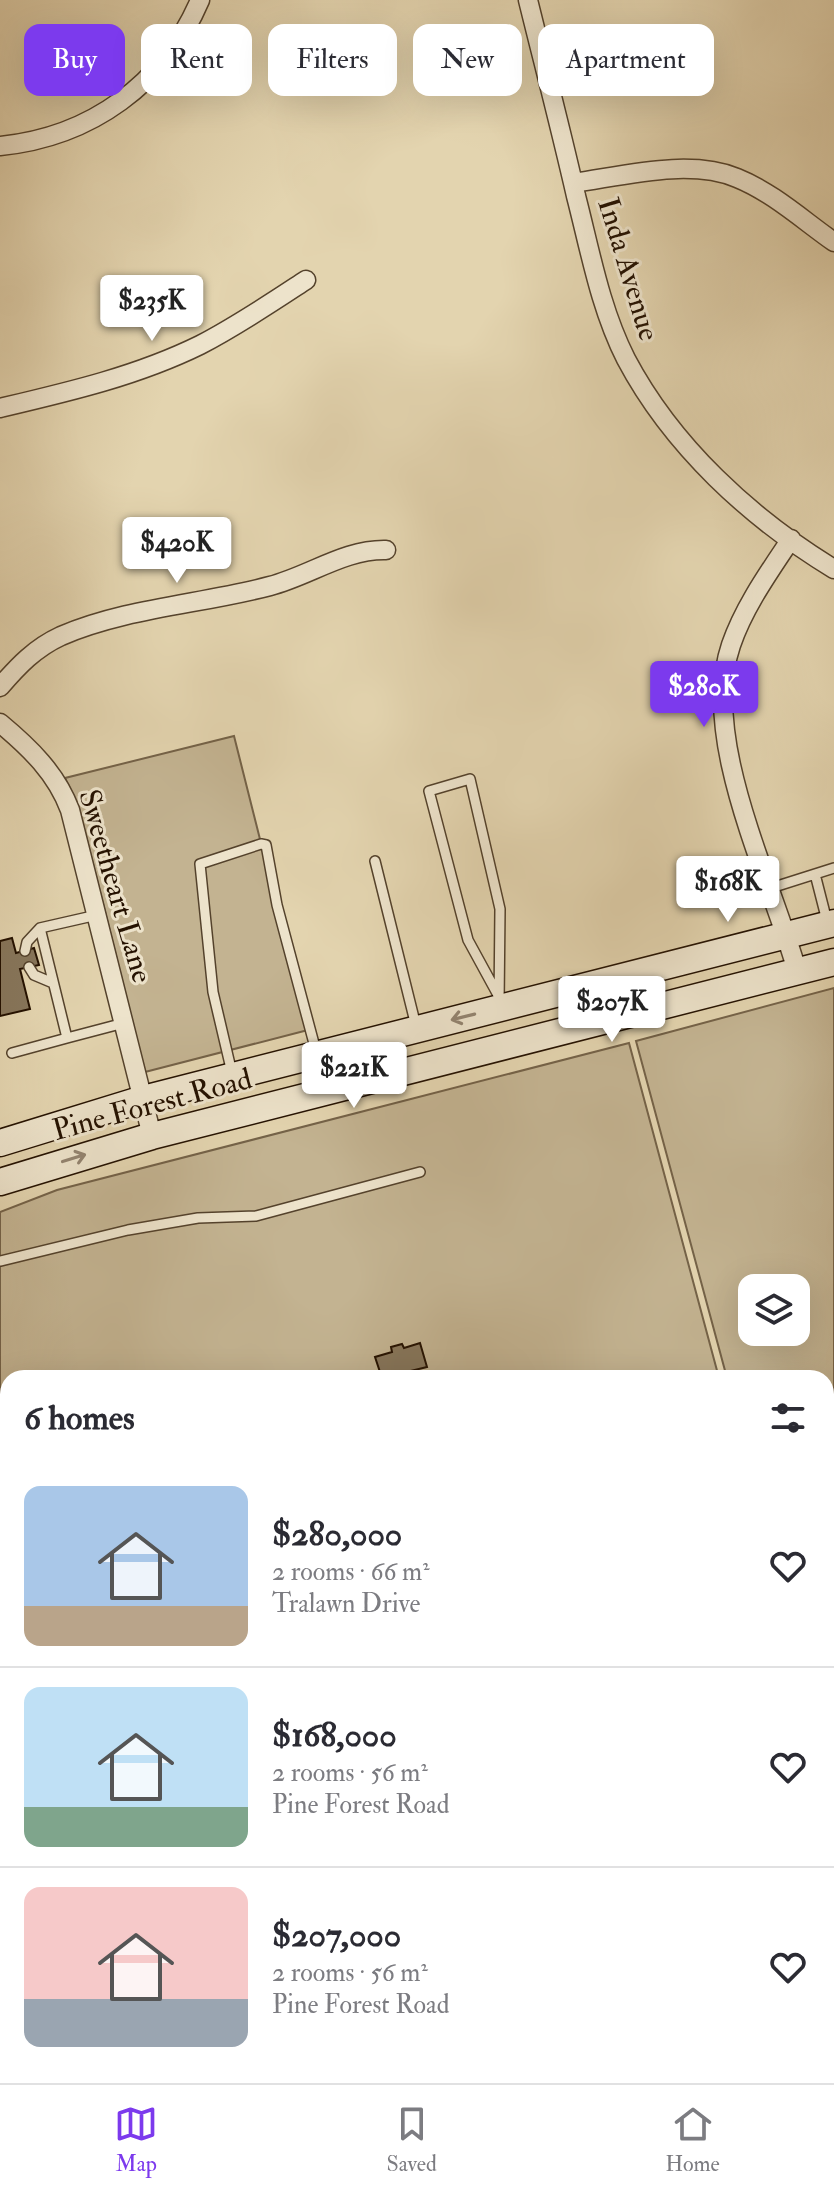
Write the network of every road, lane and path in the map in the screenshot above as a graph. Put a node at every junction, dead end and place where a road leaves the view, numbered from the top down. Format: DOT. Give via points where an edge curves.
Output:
graph roads {
  1 [pos="200,0"];
  2 [pos="528,0"];
  3 [pos="0,146"];
  4 [pos="573,183"];
  5 [pos="834,242"];
  6 [pos="306,280"];
  7 [pos="0,408"];
  8 [pos="791,539"];
  9 [pos="386,550"];
  10 [pos="834,569"];
  11 [pos="0,687"];
  12 [pos="0,723"];
  13 [pos="375,861"];
  14 [pos="834,868"];
  15 [pos="815,874"];
  16 [pos="771,888"];
  17 [pos="97,915"];
  18 [pos="831,924"];
  19 [pos="40,928"];
  20 [pos="787,935"];
  21 [pos="25,951"];
  22 [pos="702,956"];
  23 [pos="834,962"];
  24 [pos="29,967"];
  25 [pos="797,971"];
  26 [pos="53,983"];
  27 [pos="712,993"];
  28 [pos="499,1001"];
  29 [pos="417,1029"];
  30 [pos="126,1031"];
  31 [pos="387,1037"];
  32 [pos="67,1038"];
  33 [pos="12,1053"];
  34 [pos="317,1054"];
  35 [pos="397,1073"];
  36 [pos="232,1076"];
  37 [pos="143,1099"];
  38 [pos="152,1136"];
  39 [pos="0,1143"];
  40 [pos="420,1172"];
  41 [pos="0,1182"];
  42 [pos="1,1261"];
  1 -- 3 [label="street" via="170,54 120,103 56,136"];
  2 -- 4 [label="street, Inda Avenue"];
  4 -- 5 [label="street" via="688,170 733,176"];
  4 -- 8 [label="street, Inda Avenue" via="604,302 645,391 715,476"];
  6 -- 7 [label="street" via="229,329 166,360 92,386"];
  8 -- 10 [label="street, Inda Avenue"];
  8 -- 16 [label="street" via="731,644 722,701 738,791"];
  9 -- 11 [label="street" via="364,550 269,586 63,635 28,656"];
  12 -- 17 [label="street, Sweetheart Lane" via="44,763 60,787"];
  13 -- 29 [label="lane"];
  14 -- 15 [label="lane"];
  15 -- 16 [label="lane"];
  15 -- 18 [label="lane"];
  16 -- 20 [label="street"];
  17 -- 19 [label="lane"];
  17 -- 30 [label="street, Sweetheart Lane"];
  18 -- 20 [label="main road, Pine Forest Road"];
  19 -- 21 [label="lane"];
  19 -- 26 [label="lane"];
  20 -- 22 [label="main road, Pine Forest Road"];
  20 -- 25 [label="street"];
  22 -- 27 [label="main road"];
  22 -- 28 [label="main road, Pine Forest Road"];
  23 -- 25 [label="main road, Pine Forest Road"];
  24 -- 26 [label="lane"];
  25 -- 27 [label="main road, Pine Forest Road"];
  26 -- 32 [label="lane"];
  27 -- 35 [label="main road, Pine Forest Road"];
  28 -- 28 [label="lane" via="500,909 470,779 429,791 468,940"];
  28 -- 29 [label="main road, Pine Forest Road, one-way"];
  29 -- 31 [label="main road, Pine Forest Road"];
  30 -- 32 [label="lane"];
  30 -- 37 [label="street, Sweetheart Lane"];
  31 -- 34 [label="main road, Pine Forest Road"];
  31 -- 35 [label="main road"];
  32 -- 33 [label="lane"];
  34 -- 36 [label="main road, Pine Forest Road"];
  34 -- 36 [label="lane" via="266,845 261,844 200,864 213,992"];
  35 -- 38 [label="main road, Pine Forest Road"];
  36 -- 37 [label="main road, Pine Forest Road"];
  37 -- 38 [label="street, Sweetheart Lane"];
  37 -- 39 [label="main road, Pine Forest Road"];
  41 -- 38 [label="main road, Pine Forest Road, one-way"];
  40 -- 42 [label="lane" via="256,1216 198,1218 128,1230"];
}
